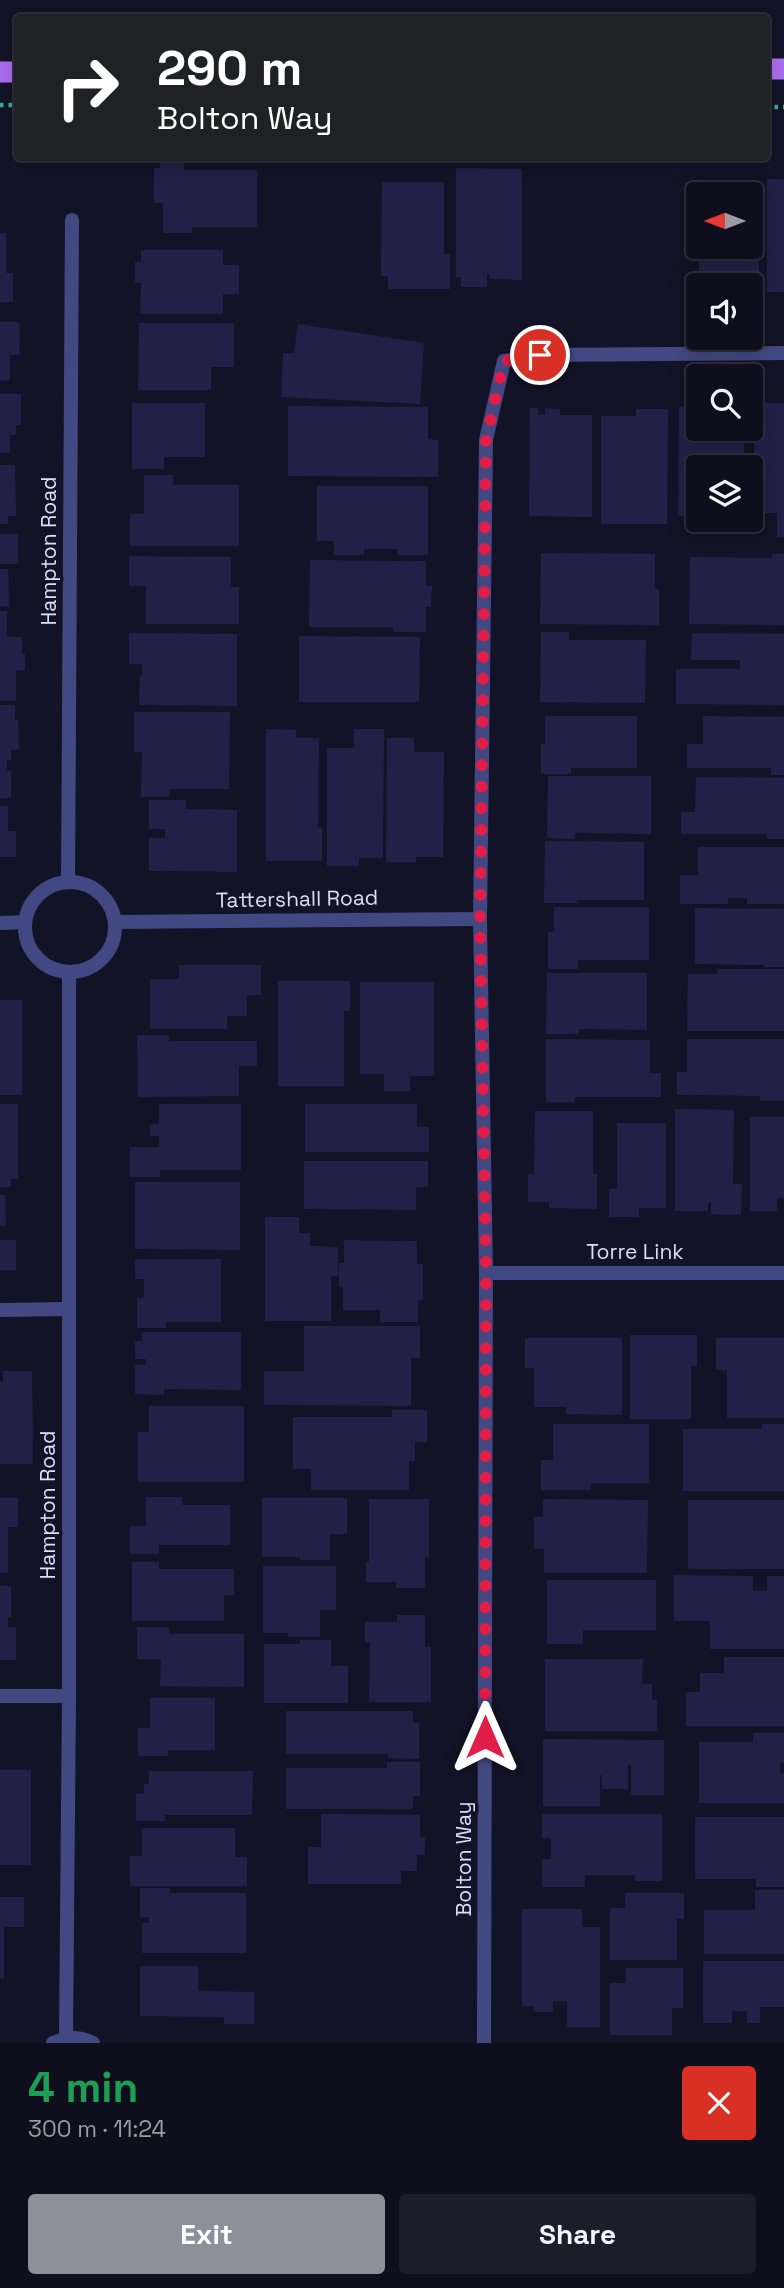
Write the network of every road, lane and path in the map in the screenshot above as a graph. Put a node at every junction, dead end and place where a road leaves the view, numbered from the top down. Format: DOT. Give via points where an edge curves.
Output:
graph roads {
  1 [pos="72,220"];
  2 [pos="784,353"];
  3 [pos="68,881"];
  4 [pos="480,919"];
  5 [pos="25,922"];
  6 [pos="115,922"];
  7 [pos="0,923"];
  8 [pos="69,972"];
  9 [pos="486,1273"];
  10 [pos="784,1273"];
  11 [pos="0,1310"];
  12 [pos="69,1310"];
  13 [pos="0,1696"];
  14 [pos="69,1696"];
  15 [pos="60,2040"];
  16 [pos="93,2043"];
  17 [pos="484,2043"];
  1 -- 3 [label="street, Hampton Road"];
  2 -- 4 [label="street, Bolton Way" via="540,355 504,361 486,440"];
  3 -- 5 [label="street" via="39,894"];
  3 -- 6 [label="street" via="99,892"];
  4 -- 6 [label="street, Tattershall Road"];
  4 -- 9 [label="street, Bolton Way"];
  5 -- 7 [label="street"];
  5 -- 8 [label="street" via="26,938 36,957 55,970"];
  6 -- 8 [label="street" via="114,937 99,961"];
  8 -- 12 [label="street, Hampton Road"];
  9 -- 10 [label="street, Torre Link"];
  9 -- 17 [label="street, Bolton Way"];
  11 -- 12 [label="street"];
  12 -- 14 [label="street, Hampton Road"];
  13 -- 14 [label="street"];
  14 -- 15 [label="street, Hampton Road"];
  15 -- 16 [label="street" via="79,2037"];
}
